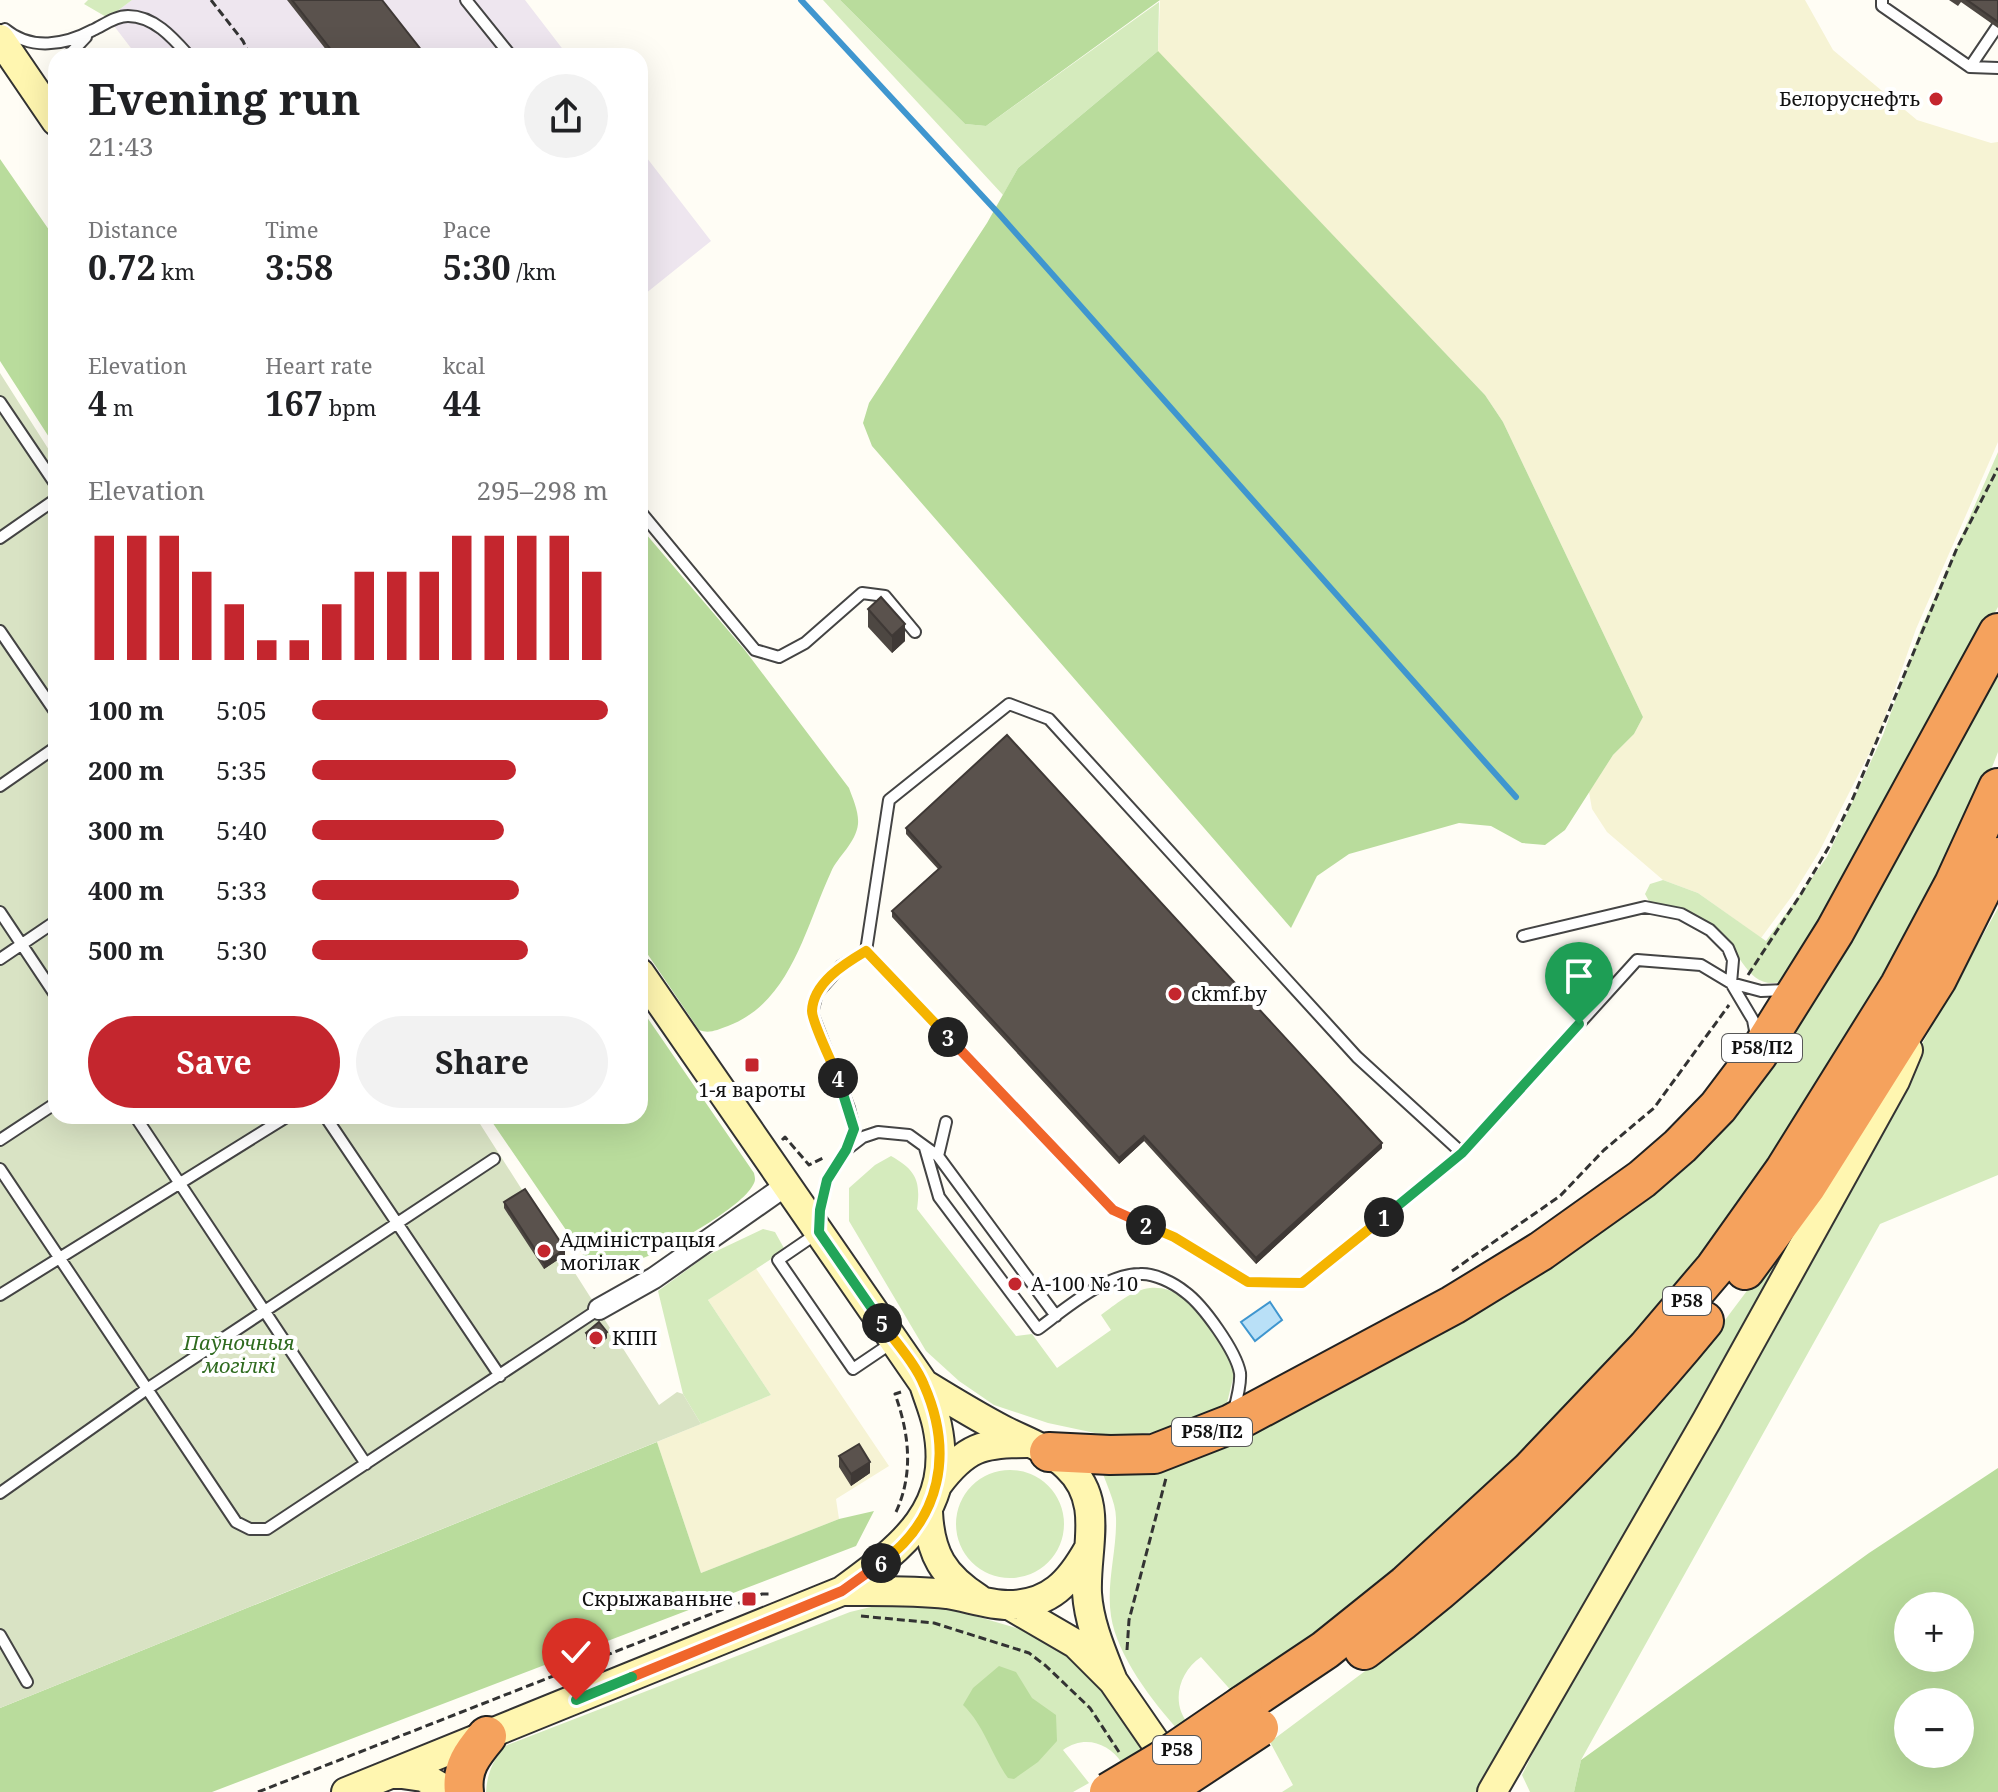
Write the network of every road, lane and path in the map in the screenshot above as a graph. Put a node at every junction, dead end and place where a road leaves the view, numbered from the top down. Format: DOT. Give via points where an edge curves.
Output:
graph roads {
  1 [pos="211,0"];
  2 [pos="466,0"];
  3 [pos="1882,0"];
  4 [pos="0,26"];
  5 [pos="1997,27"];
  6 [pos="92,31"];
  7 [pos="0,39"];
  8 [pos="76,48"];
  9 [pos="182,48"];
  10 [pos="246,48"];
  11 [pos="505,48"];
  12 [pos="1970,67"];
  13 [pos="1998,68"];
  14 [pos="48,109"];
  15 [pos="0,402"];
  16 [pos="48,473"];
  17 [pos="48,505"];
  18 [pos="648,521"];
  19 [pos="0,538"];
  20 [pos="0,631"];
  21 [pos="915,632"];
  22 [pos="1998,633"];
  23 [pos="48,701"];
  24 [pos="48,753"];
  25 [pos="0,786"];
  26 [pos="1998,788"];
  27 [pos="1998,857"];
  28 [pos="0,912"];
  29 [pos="48,926"];
  30 [pos="1523,936"];
  31 [pos="22,944"];
  32 [pos="866,951"];
  33 [pos="0,959"];
  34 [pos="1937,979"];
  35 [pos="1731,983"];
  36 [pos="48,984"];
  37 [pos="648,984"];
  38 [pos="1801,987"];
  39 [pos="1758,1054"];
  40 [pos="48,1108"];
  41 [pos="946,1122"];
  42 [pos="140,1124"];
  43 [pos="275,1124"];
  44 [pos="330,1124"];
  45 [pos="0,1140"];
  46 [pos="925,1148"];
  47 [pos="846,1150"];
  48 [pos="1462,1153"];
  49 [pos="938,1156"];
  50 [pos="494,1159"];
  51 [pos="0,1169"];
  52 [pos="180,1183"];
  53 [pos="788,1184"];
  54 [pos="396,1222"];
  55 [pos="819,1232"];
  56 [pos="59,1257"];
  57 [pos="0,1295"];
  58 [pos="599,1309"];
  59 [pos="264,1311"];
  60 [pos="1056,1316"];
  61 [pos="894,1341"];
  62 [pos="500,1376"];
  63 [pos="924,1384"];
  64 [pos="147,1389"];
  65 [pos="1231,1424"];
  66 [pos="1039,1447"];
  67 [pos="1154,1454"];
  68 [pos="366,1464"];
  69 [pos="938,1484"];
  70 [pos="0,1493"];
  71 [pos="928,1512"];
  72 [pos="1090,1548"];
  73 [pos="842,1591"];
  74 [pos="996,1603"];
  75 [pos="0,1635"];
  76 [pos="27,1682"];
  77 [pos="1116,1684"];
  78 [pos="1251,1716"];
  79 [pos="487,1736"];
  80 [pos="442,1754"];
  81 [pos="1122,1756"];
  82 [pos="395,1773"];
  83 [pos="346,1792"];
  84 [pos="449,1792"];
  85 [pos="462,1792"];
  86 [pos="1109,1792"];
  87 [pos="1162,1792"];
  88 [pos="1188,1792"];
  89 [pos="1492,1792"];
  1 -- 10 [label="path"];
  2 -- 11 [label="lane"];
  3 -- 12 [label="lane" via="1882,6"];
  4 -- 6 [label="lane" via="31,43 61,44"];
  5 -- 12 [label="lane"];
  6 -- 8 [label="lane"];
  6 -- 9 [label="lane" via="126,15 148,20"];
  7 -- 14 [label="main road"];
  12 -- 13 [label="lane"];
  15 -- 16 [label="lane"];
  17 -- 19 [label="lane"];
  18 -- 21 [label="lane" via="755,650 779,657 805,643 862,593 885,596"];
  20 -- 23 [label="lane"];
  22 -- 38 [label="highway, Р58/П2"];
  24 -- 25 [label="lane"];
  26 -- 78 [label="highway, Р58" via="1900,985 1784,1171 1715,1268 1519,1482"];
  27 -- 34 [label="highway, Р58"];
  28 -- 31 [label="lane"];
  29 -- 31 [label="lane"];
  30 -- 35 [label="lane" via="1645,907 1681,914 1710,930 1728,948"];
  31 -- 33 [label="lane"];
  31 -- 36 [label="lane"];
  32 -- 47 [label="lane" via="841,966 817,993 812,1013 849,1108 854,1129"];
  32 -- 48 [label="lane" via="1113,1210 1174,1237 1248,1282 1302,1283"];
  32 -- 48 [label="lane" via="889,800 1009,704 1049,719 1357,1057"];
  34 -- 78 [label="highway, Р58" via="1806,1187 1667,1365 1532,1508 1420,1609"];
  34 -- 89 [label="main road" via="1887,1095"];
  35 -- 38 [label="lane" via="1772,992"];
  35 -- 39 [label="lane" via="1753,1020"];
  35 -- 48 [label="lane" via="1701,965 1637,960"];
  37 -- 53 [label="main road"];
  38 -- 39 [label="highway, Р58/П2"];
  39 -- 65 [label="highway, Р58/П2" via="1680,1146 1567,1233 1453,1305"];
  40 -- 45 [label="lane"];
  41 -- 49 [label="lane"];
  42 -- 52 [label="lane"];
  43 -- 52 [label="lane"];
  44 -- 54 [label="lane"];
  46 -- 47 [label="lane" via="909,1135 878,1132"];
  46 -- 49 [label="lane"];
  46 -- 60 [label="lane" via="939,1197 1038,1329"];
  47 -- 55 [label="lane" via="827,1180"];
  49 -- 60 [label="lane"];
  50 -- 54 [label="lane"];
  51 -- 56 [label="lane"];
  52 -- 56 [label="lane"];
  52 -- 59 [label="lane"];
  53 -- 55 [label="main road"];
  53 -- 58 [label="street" via="654,1278"];
  54 -- 59 [label="lane"];
  54 -- 62 [label="lane"];
  55 -- 61 [label="main road"];
  55 -- 61 [label="lane" via="778,1260 853,1369"];
  56 -- 57 [label="lane"];
  56 -- 64 [label="lane"];
  58 -- 62 [label="lane"];
  59 -- 64 [label="lane"];
  59 -- 68 [label="lane"];
  60 -- 65 [label="lane" via="1122,1276 1158,1277 1185,1292 1228,1347 1240,1374"];
  61 -- 63 [label="main road"];
  62 -- 68 [label="lane"];
  63 -- 66 [label="main road"];
  63 -- 69 [label="main road" via="937,1425"];
  64 -- 68 [label="lane" via="236,1522 250,1529 267,1529"];
  64 -- 70 [label="lane"];
  65 -- 67 [label="highway, Р58/П2"];
  66 -- 67 [label="highway, Р58/П2"];
  66 -- 69 [label="main road, Р58/П2" via="993,1443 968,1452"];
  66 -- 72 [label="main road" via="1069,1467 1084,1488 1092,1515"];
  67 -- 77 [label="path" via="1166,1475 1129,1620 1126,1661 1132,1678"];
  69 -- 71 [label="main road, Р58/П2"];
  71 -- 73 [label="main road, Р58/П2" via="894,1553"];
  71 -- 74 [label="main road, Р58/П2" via="929,1537 942,1568 959,1586"];
  72 -- 74 [label="main road, Р58/П2" via="1061,1588 1043,1598"];
  72 -- 77 [label="main road" via="1087,1594 1096,1638"];
  73 -- 74 [label="main road, Р58/П2" via="935,1593"];
  73 -- 79 [label="main road, Р58/П2"];
  73 -- 81 [label="path" via="853,1615 934,1623 1029,1653 1090,1708"];
  74 -- 77 [label="main road" via="1076,1644"];
  75 -- 76 [label="lane"];
  77 -- 88 [label="main road"];
  78 -- 86 [label="highway, Р58, bridge"];
  78 -- 87 [label="highway, Р58, bridge"];
  79 -- 80 [label="main road, Р58/П2"];
  79 -- 85 [label="highway" via="468,1758"];
  80 -- 82 [label="main road, Р58/П2"];
  80 -- 85 [label="highway"];
  82 -- 83 [label="main road, Р58/П2"];
  82 -- 84 [label="main road" via="423,1777"];
}
